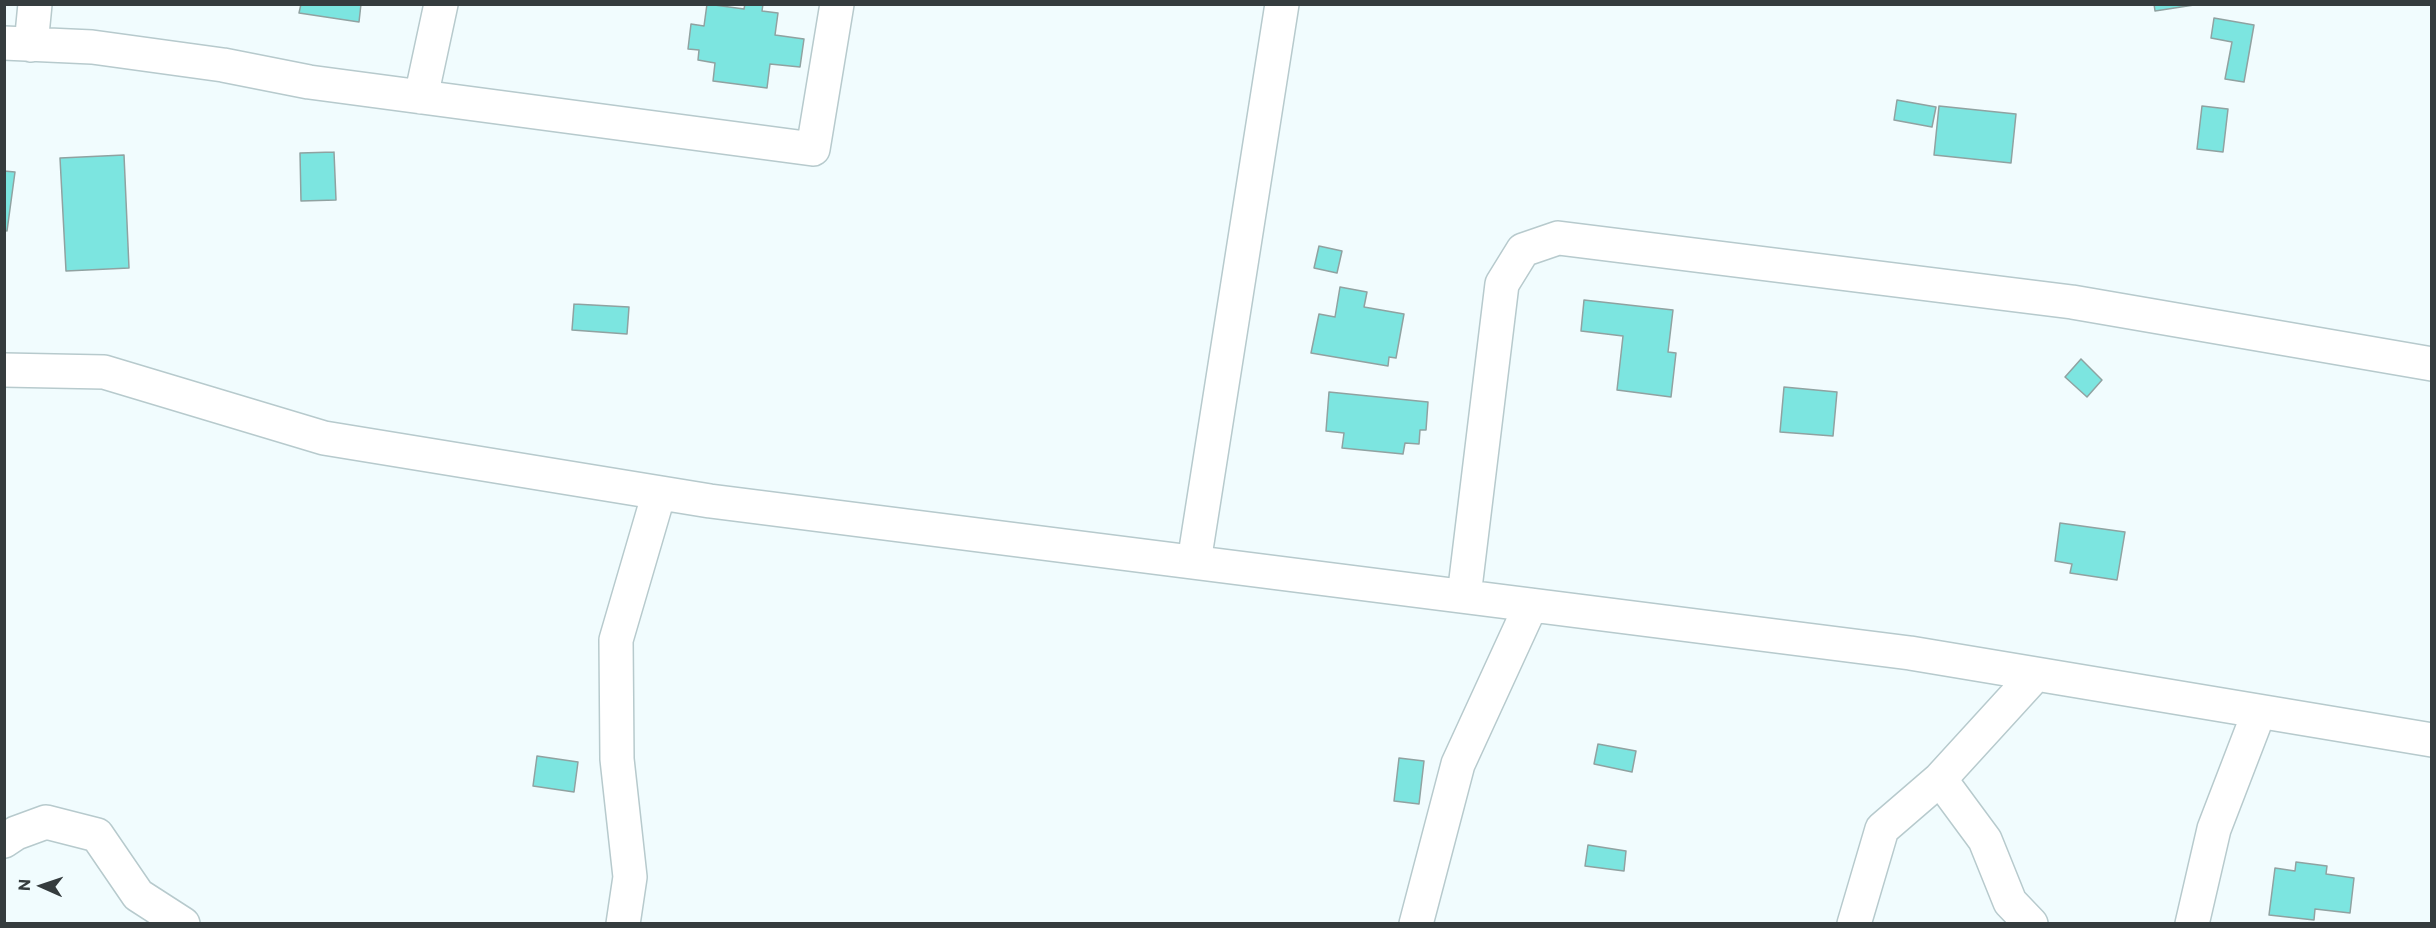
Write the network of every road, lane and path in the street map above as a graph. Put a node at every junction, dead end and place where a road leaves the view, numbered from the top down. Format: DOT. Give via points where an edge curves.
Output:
graph roads {
  1 [pos="35,4"];
  2 [pos="441,4"];
  3 [pos="837,4"];
  4 [pos="1282,4"];
  5 [pos="18,44"];
  6 [pos="421,97"];
  7 [pos="2432,364"];
  8 [pos="4,370"];
  9 [pos="659,493"];
  10 [pos="1194,562"];
  11 [pos="1464,596"];
  12 [pos="1531,605"];
  13 [pos="2034,675"];
  14 [pos="2259,712"];
  15 [pos="2432,740"];
  16 [pos="1940,779"];
  17 [pos="4,841"];
  18 [pos="183,924"];
  19 [pos="623,924"];
  20 [pos="1416,924"];
  21 [pos="1854,924"];
  22 [pos="2031,924"];
  23 [pos="2192,924"];
  1 -- 5 [label="street"];
  2 -- 6 [label="street"];
  3 -- 6 [label="street" via="813,149"];
  4 -- 10 [label="street"];
  5 -- 6 [label="street" via="92,47"];
  7 -- 11 [label="street" via="2072,302 1558,238 1523,250 1502,284"];
  8 -- 9 [label="street" via="104,372 324,438"];
  9 -- 10 [label="street"];
  9 -- 19 [label="street" via="616,640 617,759 630,877"];
  10 -- 11 [label="street"];
  11 -- 12 [label="street"];
  12 -- 13 [label="street" via="1910,653"];
  12 -- 20 [label="street" via="1458,764"];
  13 -- 14 [label="street"];
  13 -- 16 [label="street"];
  14 -- 15 [label="street"];
  14 -- 23 [label="street" via="2214,829"];
  16 -- 21 [label="street" via="1881,829"];
  16 -- 22 [label="street" via="1985,840 2010,902"];
  17 -- 18 [label="street" via="46,822 97,835 138,896"];
}
